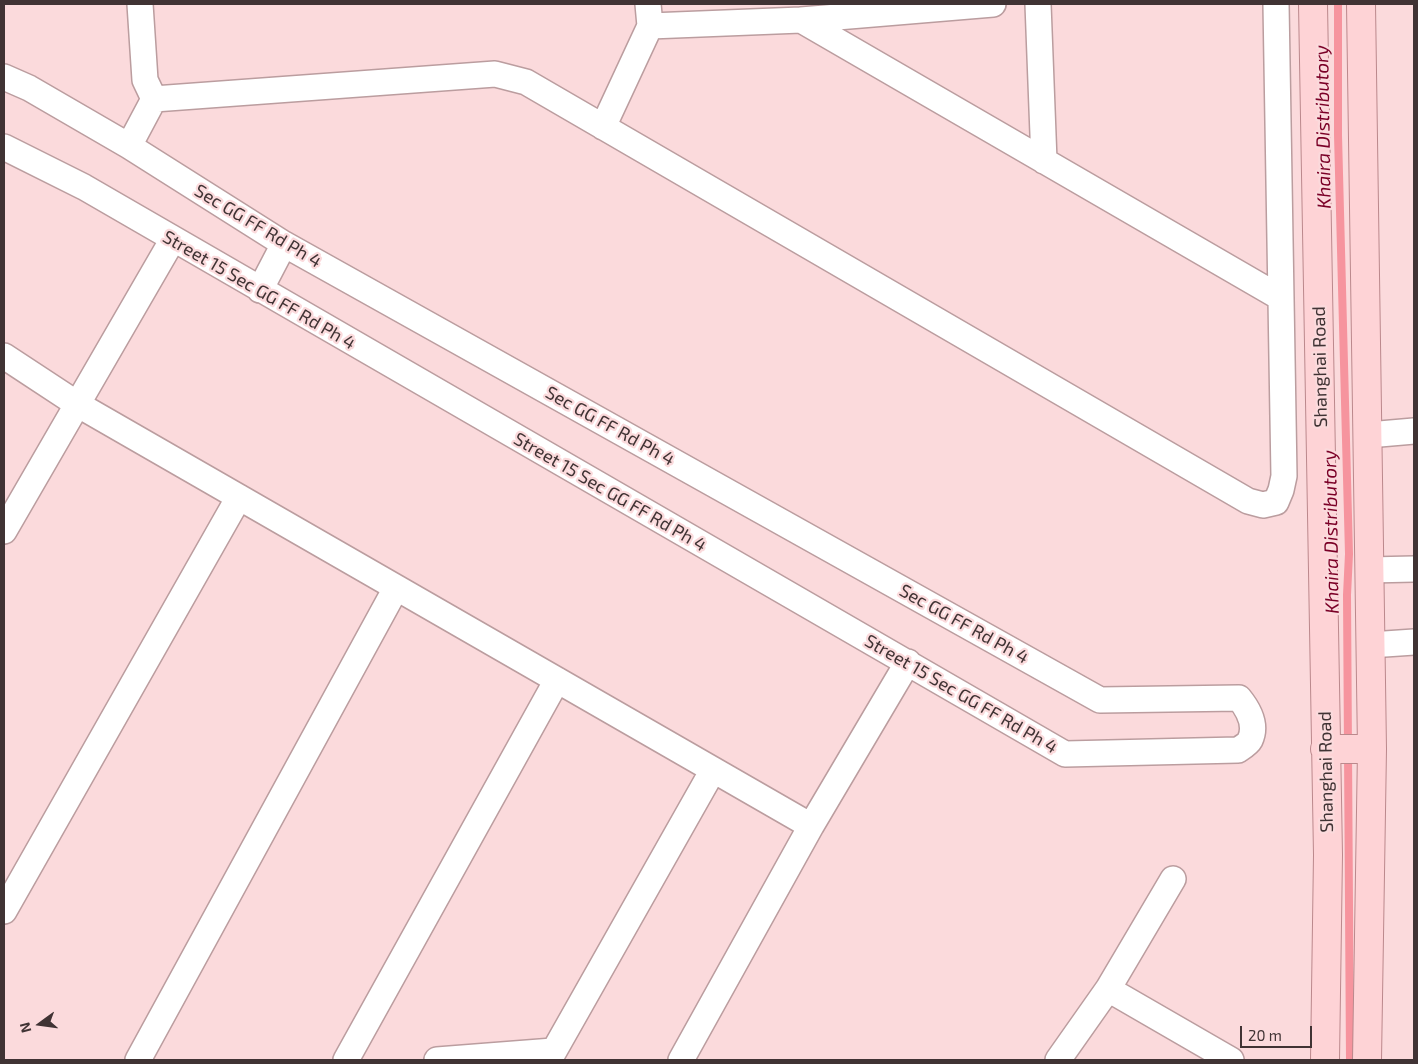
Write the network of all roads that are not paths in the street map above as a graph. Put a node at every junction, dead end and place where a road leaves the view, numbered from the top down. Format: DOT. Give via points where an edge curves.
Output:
graph roads {
  1 [pos="140,4"];
  2 [pos="993,4"];
  3 [pos="1038,4"];
  4 [pos="1276,4"];
  5 [pos="1313,4"];
  6 [pos="1361,4"];
  7 [pos="649,15"];
  8 [pos="801,20"];
  9 [pos="4,77"];
  10 [pos="154,99"];
  11 [pos="603,127"];
  12 [pos="129,146"];
  13 [pos="4,147"];
  14 [pos="1044,161"];
  15 [pos="173,239"];
  16 [pos="284,244"];
  17 [pos="260,290"];
  18 [pos="1281,298"];
  19 [pos="4,356"];
  20 [pos="77,404"];
  21 [pos="1414,430"];
  22 [pos="1368,435"];
  23 [pos="239,496"];
  24 [pos="4,531"];
  25 [pos="1414,569"];
  26 [pos="1370,570"];
  27 [pos="396,588"];
  28 [pos="1414,642"];
  29 [pos="1370,645"];
  30 [pos="908,662"];
  31 [pos="557,680"];
  32 [pos="1349,748"];
  33 [pos="1238,750"];
  34 [pos="714,770"];
  35 [pos="812,826"];
  36 [pos="1173,879"];
  37 [pos="4,911"];
  38 [pos="1108,989"];
  39 [pos="551,1056"];
  40 [pos="138,1060"];
  41 [pos="346,1060"];
  42 [pos="437,1060"];
  43 [pos="681,1060"];
  44 [pos="1058,1060"];
  45 [pos="1231,1060"];
  46 [pos="1325,1060"];
  47 [pos="1367,1060"];
  1 -- 10 [label="street" via="145,80"];
  2 -- 8 [label="street"];
  3 -- 14 [label="street"];
  4 -- 18 [label="street"];
  5 -- 32 [label="main road, Shanghai Road"];
  6 -- 22 [label="main road, Shanghai Road"];
  7 -- 8 [label="street"];
  7 -- 11 [label="street"];
  8 -- 14 [label="street"];
  9 -- 12 [label="street, Sec GG FF Rd Ph 4"];
  10 -- 11 [label="street" via="494,74 526,82"];
  10 -- 12 [label="street"];
  11 -- 18 [label="street" via="1248,501 1263,505 1276,502 1284,476"];
  12 -- 16 [label="street, Sec GG FF Rd Ph 4"];
  13 -- 15 [label="street, Street 15 Sec GG FF Rd Ph 4" via="84,187"];
  14 -- 18 [label="street"];
  15 -- 17 [label="street, Street 15 Sec GG FF Rd Ph 4"];
  15 -- 20 [label="street"];
  16 -- 17 [label="street"];
  16 -- 33 [label="street, Sec GG FF Rd Ph 4" via="1100,700 1239,698 1248,709 1252,724 1250,740"];
  17 -- 30 [label="street, Street 15 Sec GG FF Rd Ph 4"];
  19 -- 20 [label="street"];
  20 -- 23 [label="street"];
  20 -- 24 [label="street"];
  21 -- 22 [label="street"];
  22 -- 26 [label="main road, Shanghai Road"];
  23 -- 27 [label="street"];
  23 -- 37 [label="street"];
  25 -- 26 [label="street"];
  26 -- 29 [label="main road, Shanghai Road"];
  27 -- 31 [label="street"];
  27 -- 40 [label="street"];
  28 -- 29 [label="street"];
  29 -- 32 [label="main road, Shanghai Road"];
  30 -- 33 [label="street, Street 15 Sec GG FF Rd Ph 4" via="1065,754"];
  30 -- 35 [label="street"];
  31 -- 34 [label="street"];
  31 -- 41 [label="street"];
  32 -- 46 [label="main road, Shanghai Road" via="1328,855"];
  32 -- 47 [label="main road, Shanghai Road"];
  34 -- 35 [label="street"];
  34 -- 39 [label="street"];
  35 -- 43 [label="street"];
  36 -- 38 [label="street"];
  38 -- 44 [label="street"];
  38 -- 45 [label="street"];
  39 -- 42 [label="street"];
}
